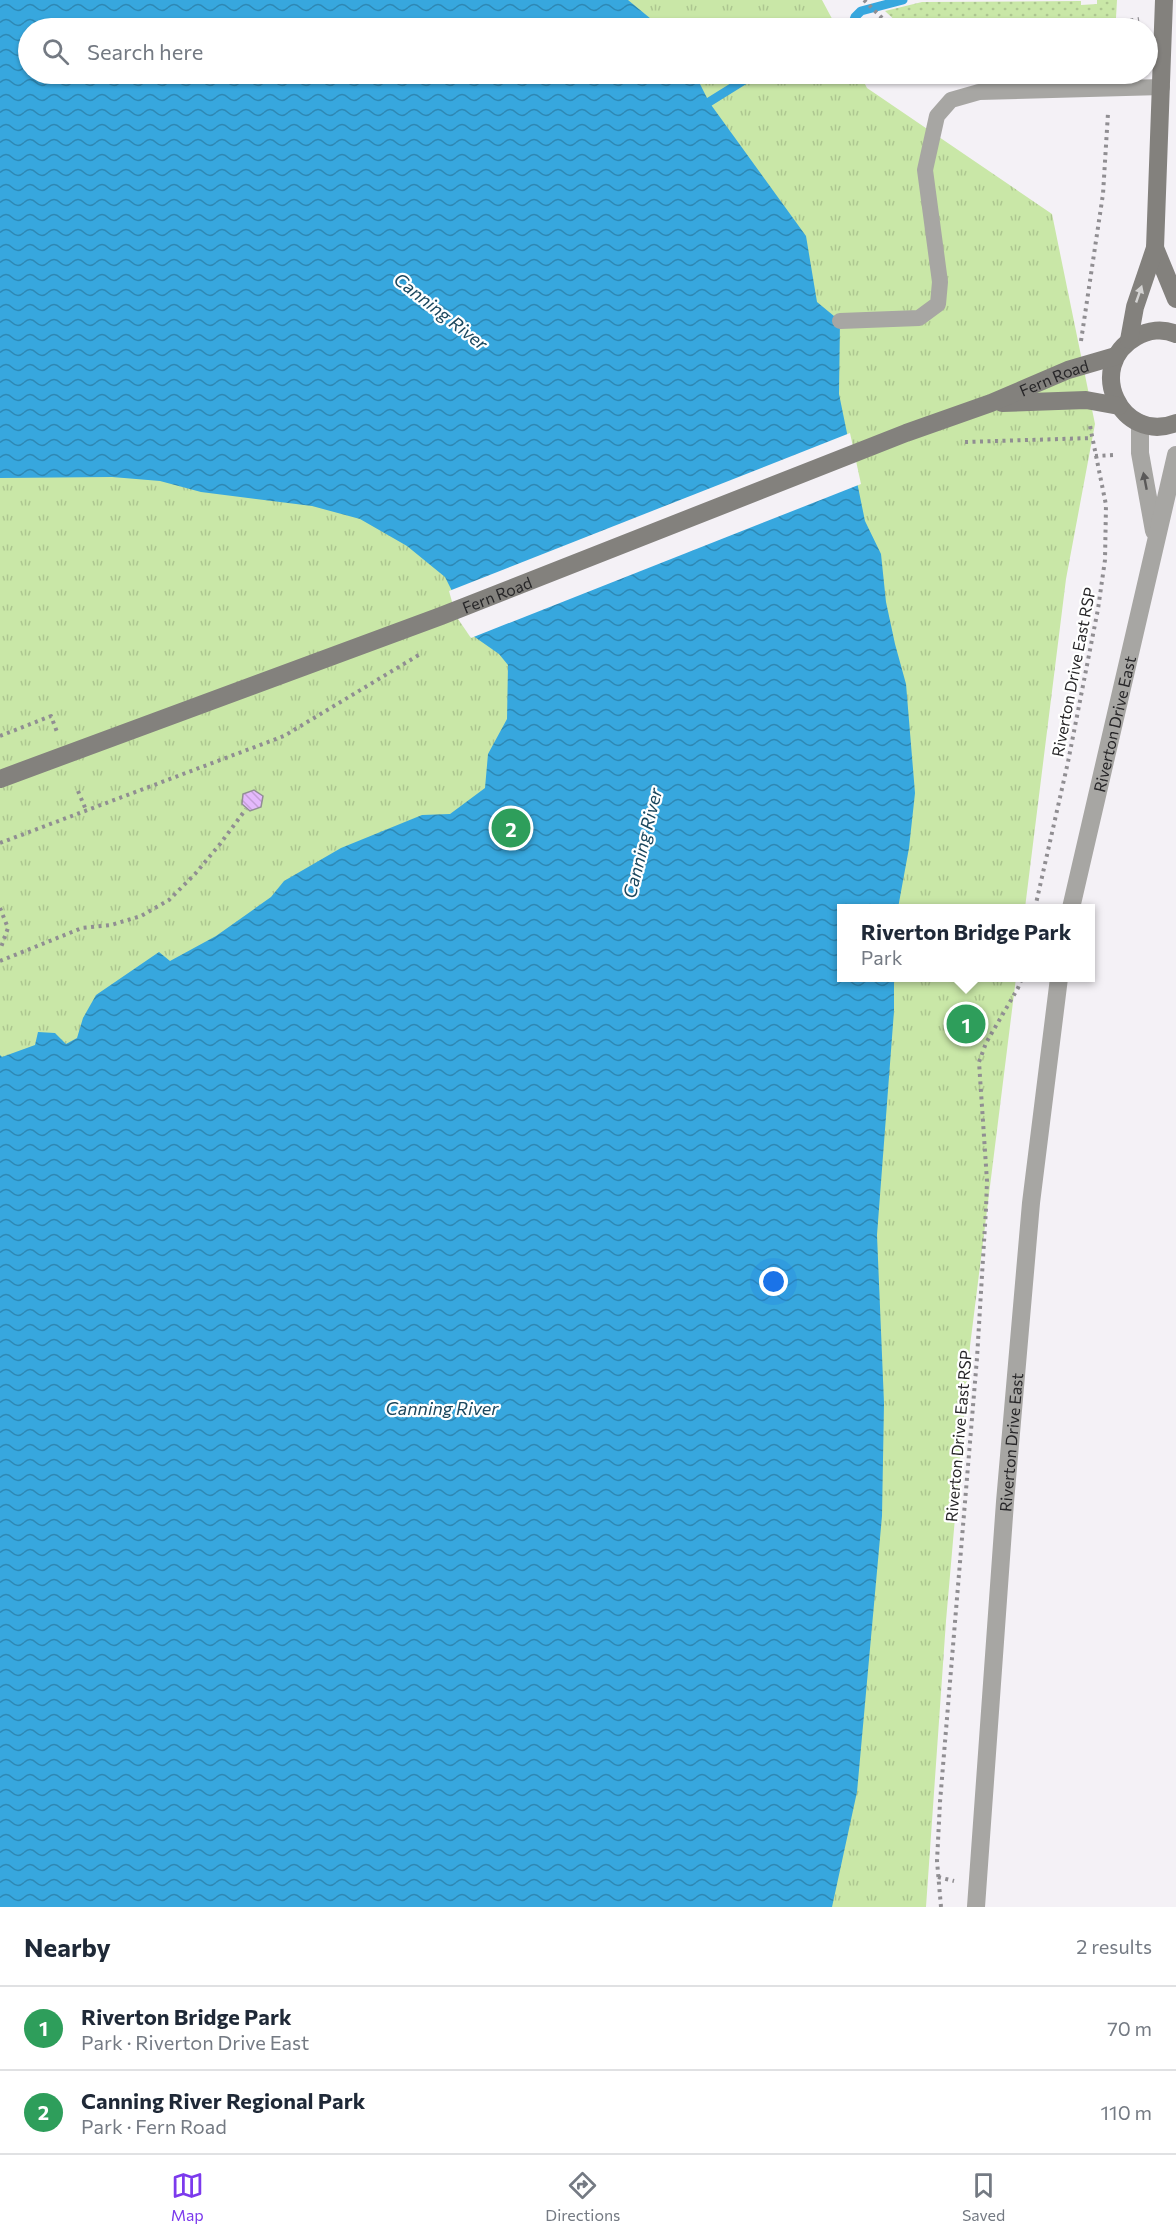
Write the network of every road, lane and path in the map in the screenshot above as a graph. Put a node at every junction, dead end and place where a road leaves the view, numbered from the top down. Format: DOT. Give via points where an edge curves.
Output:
graph roads {
  1 [pos="864,0"];
  2 [pos="1164,0"];
  3 [pos="882,18"];
  4 [pos="1162,87"];
  5 [pos="1109,88"];
  6 [pos="1155,248"];
  7 [pos="1176,299"];
  8 [pos="840,321"];
  9 [pos="1176,334"];
  10 [pos="1082,335"];
  11 [pos="1130,340"];
  12 [pos="1116,356"];
  13 [pos="991,403"];
  14 [pos="1119,406"];
  15 [pos="1140,423"];
  16 [pos="1176,423"];
  17 [pos="963,442"];
  18 [pos="1176,455"];
  19 [pos="1156,539"];
  20 [pos="430,647"];
  21 [pos="57,733"];
  22 [pos="0,736"];
  23 [pos="0,779"];
  24 [pos="78,791"];
  25 [pos="246,809"];
  26 [pos="86,810"];
  27 [pos="0,843"];
  28 [pos="1036,904"];
  29 [pos="1072,904"];
  30 [pos="0,908"];
  31 [pos="0,950"];
  32 [pos="2,960"];
  33 [pos="1020,982"];
  34 [pos="1058,982"];
  35 [pos="941,1907"];
  36 [pos="976,1907"];
  1 -- 3 [label="path"];
  2 -- 4 [label="street"];
  4 -- 5 [label="lane"];
  4 -- 6 [label="street"];
  5 -- 8 [label="lane" via="979,92 951,100 937,116 925,170 940,282 938,304 919,318"];
  5 -- 10 [label="path" via="1103,194"];
  6 -- 7 [label="street"];
  11 -- 6 [label="street, one-way" via="1135,307"];
  9 -- 11 [label="street" via="1156,330"];
  11 -- 12 [label="street"];
  12 -- 13 [label="street, Fern Road" via="1068,370"];
  12 -- 14 [label="street" via="1110,381"];
  13 -- 14 [label="street, Fern Road" via="1086,400"];
  13 -- 23 [label="street, Fern Road" via="441,616"];
  14 -- 15 [label="street"];
  15 -- 16 [label="street" via="1155,427"];
  19 -- 15 [label="street, Riverton Drive East, one-way" via="1140,453"];
  17 -- 28 [label="path, Riverton Drive East RSP" via="1092,438 1106,505 1105,560 1098,609"];
  18 -- 19 [label="street, Riverton Drive East"];
  19 -- 29 [label="street, Riverton Drive East"];
  20 -- 26 [label="path" via="284,736"];
  21 -- 22 [label="path" via="51,716"];
  24 -- 26 [label="path"];
  25 -- 32 [label="path" via="169,900 141,916 82,928"];
  26 -- 27 [label="path"];
  30 -- 31 [label="path" via="8,928"];
  31 -- 32 [label="path"];
  33 -- 35 [label="path, Riverton Drive East RSP" via="979,1062 987,1181 977,1358 940,1802 937,1861"];
  34 -- 36 [label="street, Riverton Drive East" via="1029,1226"];
}
